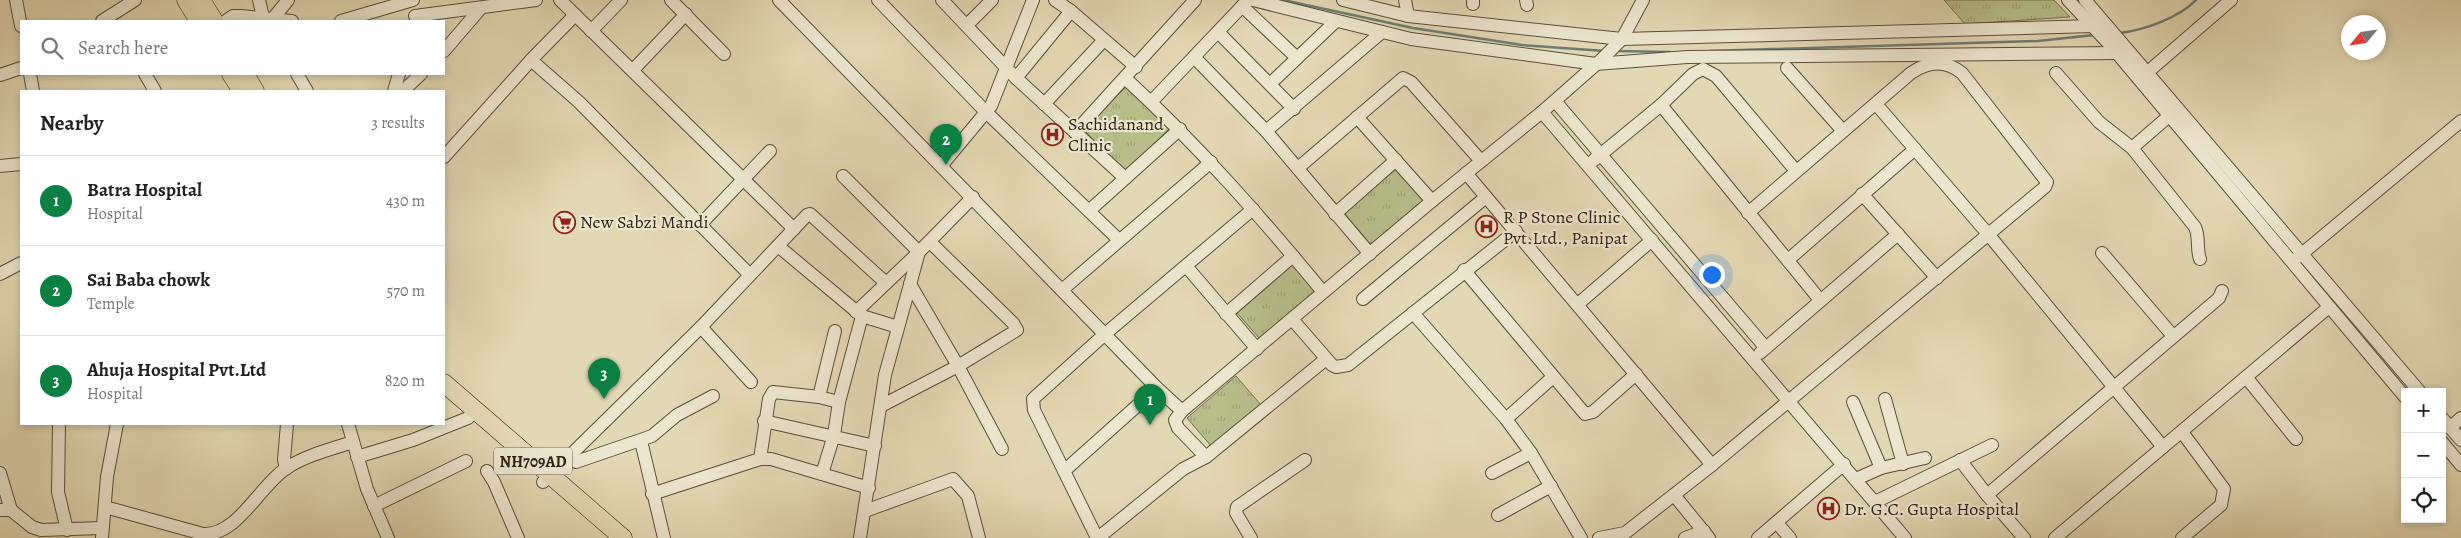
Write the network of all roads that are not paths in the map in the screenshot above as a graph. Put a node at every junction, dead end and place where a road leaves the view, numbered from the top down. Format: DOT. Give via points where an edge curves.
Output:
graph roads {
  1 [pos="16,0"];
  2 [pos="135,0"];
  3 [pos="186,0"];
  4 [pos="201,0"];
  5 [pos="259,0"];
  6 [pos="288,0"];
  7 [pos="413,0"];
  8 [pos="420,0"];
  9 [pos="536,0"];
  10 [pos="560,0"];
  11 [pos="621,0"];
  12 [pos="671,0"];
  13 [pos="878,0"];
  14 [pos="942,0"];
  15 [pos="992,0"];
  16 [pos="1033,0"];
  17 [pos="1055,0"];
  18 [pos="1195,0"];
  19 [pos="1343,0"];
  20 [pos="1405,0"];
  21 [pos="1643,0"];
  22 [pos="2068,0"];
  23 [pos="2085,0"];
  24 [pos="2230,0"];
  25 [pos="781,1"];
  26 [pos="1248,2"];
  27 [pos="480,9"];
  28 [pos="1071,11"];
  29 [pos="686,14"];
  30 [pos="575,15"];
  31 [pos="1408,16"];
  32 [pos="109,19"];
  33 [pos="268,19"];
  34 [pos="414,19"];
  35 [pos="198,20"];
  36 [pos="213,20"];
  37 [pos="228,20"];
  38 [pos="344,20"];
  39 [pos="20,21"];
  40 [pos="1336,21"];
  41 [pos="967,25"];
  42 [pos="2093,26"];
  43 [pos="591,31"];
  44 [pos="1218,32"];
  45 [pos="1382,32"];
  46 [pos="1104,40"];
  47 [pos="1619,43"];
  48 [pos="2118,49"];
  49 [pos="445,50"];
  50 [pos="724,54"];
  51 [pos="1194,57"];
  52 [pos="1297,58"];
  53 [pos="531,60"];
  54 [pos="1598,62"];
  55 [pos="1005,66"];
  56 [pos="1136,67"];
  57 [pos="20,68"];
  58 [pos="1787,68"];
  59 [pos="633,70"];
  60 [pos="2056,73"];
  61 [pos="0,75"];
  62 [pos="30,75"];
  63 [pos="146,75"];
  64 [pos="232,75"];
  65 [pos="246,75"];
  66 [pos="298,75"];
  67 [pos="399,75"];
  68 [pos="420,75"];
  69 [pos="2143,76"];
  70 [pos="1016,78"];
  71 [pos="1126,78"];
  72 [pos="1270,84"];
  73 [pos="33,90"];
  74 [pos="154,90"];
  75 [pos="241,90"];
  76 [pos="255,90"];
  77 [pos="306,90"];
  78 [pos="394,90"];
  79 [pos="404,90"];
  80 [pos="1555,101"];
  81 [pos="1151,102"];
  82 [pos="1044,104"];
  83 [pos="1876,104"];
  84 [pos="1661,105"];
  85 [pos="1294,109"];
  86 [pos="986,112"];
  87 [pos="1542,112"];
  88 [pos="2168,116"];
  89 [pos="1357,117"];
  90 [pos="2461,121"];
  91 [pos="1180,129"];
  92 [pos="1266,131"];
  93 [pos="1843,131"];
  94 [pos="1075,132"];
  95 [pos="2132,148"];
  96 [pos="1915,149"];
  97 [pos="770,151"];
  98 [pos="1600,155"];
  99 [pos="445,156"];
  100 [pos="1396,160"];
  101 [pos="1481,161"];
  102 [pos="1211,162"];
  103 [pos="20,164"];
  104 [pos="942,165"];
  105 [pos="1587,165"];
  106 [pos="0,166"];
  107 [pos="1298,168"];
  108 [pos="1796,171"];
  109 [pos="1466,173"];
  110 [pos="842,176"];
  111 [pos="1125,178"];
  112 [pos="743,179"];
  113 [pos="1862,194"];
  114 [pos="973,197"];
  115 [pos="1486,197"];
  116 [pos="1432,201"];
  117 [pos="1253,209"];
  118 [pos="1090,210"];
  119 [pos="1748,213"];
  120 [pos="1335,214"];
  121 [pos="700,225"];
  122 [pos="794,229"];
  123 [pos="1516,231"];
  124 [pos="1898,234"];
  125 [pos="1988,234"];
  126 [pos="1119,240"];
  127 [pos="1652,240"];
  128 [pos="930,242"];
  129 [pos="778,246"];
  130 [pos="919,252"];
  131 [pos="2102,253"];
  132 [pos="2303,253"];
  133 [pos="1370,254"];
  134 [pos="1293,256"];
  135 [pos="2200,259"];
  136 [pos="1788,260"];
  137 [pos="2292,263"];
  138 [pos="20,264"];
  139 [pos="1186,266"];
  140 [pos="1464,270"];
  141 [pos="0,274"];
  142 [pos="750,275"];
  143 [pos="1937,278"];
  144 [pos="886,283"];
  145 [pos="910,284"];
  146 [pos="1062,290"];
  147 [pos="1323,292"];
  148 [pos="2222,292"];
  149 [pos="1363,300"];
  150 [pos="1820,300"];
  151 [pos="1578,304"];
  152 [pos="2329,307"];
  153 [pos="1413,313"];
  154 [pos="859,314"];
  155 [pos="1226,314"];
  156 [pos="1292,319"];
  157 [pos="701,327"];
  158 [pos="898,327"];
  159 [pos="836,331"];
  160 [pos="1105,334"];
  161 [pos="2172,336"];
  162 [pos="1765,347"];
  163 [pos="1256,349"];
  164 [pos="1753,358"];
  165 [pos="1326,359"];
  166 [pos="958,366"];
  167 [pos="1636,374"];
  168 [pos="1553,377"];
  169 [pos="2246,377"];
  170 [pos="751,382"];
  171 [pos="445,384"];
  172 [pos="2113,386"];
  173 [pos="1157,388"];
  174 [pos="2417,388"];
  175 [pos="2401,392"];
  176 [pos="713,396"];
  177 [pos="819,397"];
  178 [pos="445,398"];
  179 [pos="1885,399"];
  180 [pos="1790,401"];
  181 [pos="839,402"];
  182 [pos="1853,402"];
  183 [pos="881,406"];
  184 [pos="1182,411"];
  185 [pos="471,414"];
  186 [pos="2461,418"];
  187 [pos="1506,420"];
  188 [pos="764,421"];
  189 [pos="2446,423"];
  190 [pos="59,425"];
  191 [pos="117,425"];
  192 [pos="287,425"];
  193 [pos="348,425"];
  194 [pos="2182,432"];
  195 [pos="834,435"];
  196 [pos="2296,439"];
  197 [pos="2461,440"];
  198 [pos="640,441"];
  199 [pos="353,442"];
  200 [pos="1992,445"];
  201 [pos="875,446"];
  202 [pos="2163,447"];
  203 [pos="2446,447"];
  204 [pos="1002,449"];
  205 [pos="1531,453"];
  206 [pos="357,457"];
  207 [pos="1206,457"];
  208 [pos="566,458"];
  209 [pos="1925,458"];
  210 [pos="760,459"];
  211 [pos="1305,460"];
  212 [pos="1960,460"];
  213 [pos="466,461"];
  214 [pos="1844,464"];
  215 [pos="1903,464"];
  216 [pos="1712,465"];
  217 [pos="2461,465"];
  218 [pos="286,468"];
  219 [pos="1880,468"];
  220 [pos="487,471"];
  221 [pos="1064,471"];
  222 [pos="0,473"];
  223 [pos="1492,473"];
  224 [pos="822,474"];
  225 [pos="546,478"];
  226 [pos="1856,479"];
  227 [pos="1551,486"];
  228 [pos="869,488"];
  229 [pos="652,494"];
  230 [pos="1674,495"];
  231 [pos="1987,495"];
  232 [pos="1875,502"];
  233 [pos="374,506"];
  234 [pos="105,507"];
  235 [pos="6,510"];
  236 [pos="866,511"];
  237 [pos="1498,515"];
  238 [pos="1777,523"];
  239 [pos="67,530"];
  240 [pos="102,533"];
  241 [pos="1707,534"];
  242 [pos="1626,535"];
  243 [pos="220,536"];
  244 [pos="388,538"];
  245 [pos="518,538"];
  246 [pos="608,538"];
  247 [pos="623,538"];
  248 [pos="664,538"];
  249 [pos="860,538"];
  250 [pos="979,538"];
  251 [pos="1097,538"];
  252 [pos="1250,538"];
  253 [pos="1581,538"];
  254 [pos="1599,538"];
  255 [pos="1685,538"];
  256 [pos="1759,538"];
  257 [pos="1790,538"];
  258 [pos="1906,538"];
  259 [pos="2024,538"];
  260 [pos="2055,538"];
  261 [pos="2182,538"];
  1 -- 39 [label="street"];
  2 -- 32 [label="street"];
  3 -- 35 [label="highway"];
  4 -- 36 [label="highway"];
  5 -- 33 [label="street"];
  6 -- 33 [label="street"];
  7 -- 38 [label="street"];
  8 -- 34 [label="street"];
  9 -- 27 [label="street"];
  10 -- 30 [label="street"];
  11 -- 43 [label="street"];
  12 -- 29 [label="street"];
  13 -- 86 [label="street"];
  14 -- 41 [label="street"];
  15 -- 41 [label="street"];
  16 -- 55 [label="street"];
  17 -- 28 [label="street"];
  18 -- 56 [label="street"];
  19 -- 31 [label="street"];
  20 -- 31 [label="street"];
  21 -- 47 [label="street"];
  22 -- 42 [label="street"];
  23 -- 48 [label="street" via="2107,23"];
  24 -- 69 [label="street"];
  25 -- 104 [label="street"];
  26 -- 40 [label="street"];
  26 -- 44 [label="street"];
  26 -- 52 [label="street"];
  27 -- 34 [label="street"];
  27 -- 49 [label="street"];
  28 -- 46 [label="street"];
  28 -- 70 [label="street"];
  29 -- 50 [label="street"];
  29 -- 59 [label="street"];
  30 -- 43 [label="street"];
  30 -- 53 [label="street"];
  31 -- 47 [label="street"];
  33 -- 37 [label="street" via="234,16"];
  40 -- 45 [label="street"];
  40 -- 52 [label="street"];
  41 -- 55 [label="street"];
  42 -- 47 [label="street"];
  42 -- 48 [label="street"];
  43 -- 59 [label="street"];
  44 -- 51 [label="street"];
  44 -- 72 [label="street"];
  45 -- 54 [label="street" via="1411,39"];
  45 -- 85 [label="street"];
  46 -- 56 [label="street"];
  46 -- 82 [label="street"];
  47 -- 54 [label="street"];
  48 -- 54 [label="street" via="1687,56"];
  48 -- 69 [label="street"];
  51 -- 81 [label="street"];
  51 -- 92 [label="street"];
  52 -- 72 [label="street"];
  53 -- 99 [label="street"];
  53 -- 121 [label="street" via="578,102"];
  54 -- 80 [label="street"];
  55 -- 70 [label="street"];
  55 -- 86 [label="street"];
  56 -- 71 [label="street"];
  57 -- 61 [label="street"];
  58 -- 93 [label="street"];
  59 -- 112 [label="street"];
  60 -- 95 [label="street" via="2099,122"];
  62 -- 73 [label="street"];
  63 -- 74 [label="street"];
  64 -- 75 [label="highway"];
  65 -- 76 [label="highway"];
  66 -- 77 [label="street"];
  67 -- 78 [label="street"];
  68 -- 79 [label="street"];
  69 -- 88 [label="street"];
  69 -- 132 [label="street"];
  70 -- 82 [label="street"];
  71 -- 81 [label="street"];
  71 -- 94 [label="street"];
  72 -- 85 [label="street"];
  80 -- 87 [label="street"];
  80 -- 98 [label="street"];
  81 -- 91 [label="street"];
  82 -- 94 [label="street"];
  83 -- 93 [label="street"];
  83 -- 96 [label="street"];
  83 -- 125 [label="street" via="1911,73 1931,63 1953,66 1962,73 2047,182"];
  84 -- 98 [label="street"];
  84 -- 108 [label="street" via="1693,74 1701,69 1709,71"];
  84 -- 119 [label="street"];
  85 -- 92 [label="street"];
  86 -- 104 [label="street"];
  86 -- 118 [label="street"];
  87 -- 101 [label="street"];
  87 -- 105 [label="street"];
  88 -- 95 [label="street"];
  88 -- 137 [label="street"];
  89 -- 100 [label="street"];
  89 -- 101 [label="street" via="1398,81 1406,78"];
  89 -- 107 [label="street"];
  90 -- 132 [label="street"];
  91 -- 102 [label="street"];
  91 -- 111 [label="street"];
  92 -- 107 [label="street"];
  93 -- 108 [label="street"];
  94 -- 111 [label="street"];
  95 -- 135 [label="street" via="2195,226"];
  96 -- 113 [label="street"];
  96 -- 125 [label="street"];
  97 -- 112 [label="street"];
  98 -- 105 [label="street"];
  98 -- 162 [label="street"];
  100 -- 116 [label="street"];
  100 -- 120 [label="street"];
  101 -- 109 [label="street"];
  102 -- 117 [label="street"];
  102 -- 126 [label="street"];
  103 -- 106 [label="street"];
  104 -- 114 [label="street"];
  105 -- 127 [label="street"];
  107 -- 120 [label="street"];
  108 -- 119 [label="street"];
  109 -- 115 [label="street"];
  109 -- 116 [label="street"];
  110 -- 130 [label="street"];
  111 -- 118 [label="street"];
  112 -- 121 [label="street"];
  112 -- 122 [label="street"];
  113 -- 124 [label="street"];
  113 -- 136 [label="street"];
  114 -- 128 [label="street"];
  114 -- 146 [label="street"];
  115 -- 123 [label="street"];
  115 -- 149 [label="street"];
  116 -- 133 [label="street"];
  117 -- 134 [label="street"];
  117 -- 139 [label="street"];
  118 -- 126 [label="street"];
  119 -- 136 [label="street"];
  120 -- 133 [label="street"];
  121 -- 142 [label="street"];
  122 -- 129 [label="street"];
  122 -- 144 [label="street" via="810,214"];
  123 -- 140 [label="street"];
  123 -- 151 [label="street"];
  124 -- 143 [label="street"];
  124 -- 150 [label="street"];
  125 -- 143 [label="street"];
  125 -- 172 [label="street"];
  126 -- 146 [label="street"];
  127 -- 151 [label="street"];
  127 -- 164 [label="street"];
  128 -- 130 [label="street"];
  128 -- 166 [label="street" via="1017,329"];
  129 -- 142 [label="street"];
  129 -- 154 [label="street"];
  130 -- 144 [label="street"];
  130 -- 145 [label="street"];
  131 -- 161 [label="street"];
  132 -- 137 [label="street"];
  132 -- 174 [label="street"];
  133 -- 147 [label="street"];
  134 -- 147 [label="street"];
  134 -- 155 [label="street"];
  136 -- 150 [label="street"];
  137 -- 152 [label="street"];
  138 -- 141 [label="street"];
  139 -- 155 [label="street"];
  139 -- 160 [label="street"];
  140 -- 153 [label="street"];
  140 -- 168 [label="street"];
  142 -- 157 [label="street"];
  143 -- 180 [label="street"];
  144 -- 154 [label="street"];
  145 -- 158 [label="street"];
  145 -- 166 [label="street"];
  146 -- 160 [label="street"];
  147 -- 156 [label="street"];
  148 -- 161 [label="street" via="2219,298"];
  150 -- 162 [label="street"];
  151 -- 167 [label="street"];
  152 -- 169 [label="street"];
  152 -- 175 [label="street"];
  153 -- 165 [label="street" via="1348,365 1336,368"];
  153 -- 187 [label="street"];
  154 -- 158 [label="street"];
  154 -- 181 [label="street"];
  155 -- 163 [label="street"];
  156 -- 163 [label="street"];
  156 -- 165 [label="street"];
  157 -- 170 [label="street"];
  157 -- 208 [label="street"];
  158 -- 183 [label="street" via="885,374"];
  159 -- 177 [label="street"];
  160 -- 173 [label="street"];
  160 -- 221 [label="street" via="1033,399 1034,410"];
  161 -- 172 [label="street"];
  162 -- 164 [label="street"];
  163 -- 184 [label="street"];
  164 -- 180 [label="street"];
  165 -- 207 [label="street"];
  166 -- 183 [label="street"];
  166 -- 204 [label="street"];
  167 -- 168 [label="street" via="1587,414"];
  167 -- 216 [label="street"];
  168 -- 187 [label="street"];
  169 -- 194 [label="street"];
  169 -- 196 [label="street"];
  171 -- 185 [label="highway, NH709AD"];
  172 -- 202 [label="street"];
  172 -- 231 [label="street"];
  173 -- 184 [label="street"];
  173 -- 221 [label="street"];
  176 -- 198 [label="street" via="677,415 658,433"];
  177 -- 181 [label="street"];
  177 -- 188 [label="street" via="774,391 770,395"];
  178 -- 185 [label="highway, NH709AD"];
  179 -- 215 [label="street"];
  180 -- 214 [label="street"];
  180 -- 216 [label="street"];
  181 -- 195 [label="street"];
  182 -- 219 [label="street"];
  183 -- 201 [label="street"];
  184 -- 207 [label="street" via="1175,420 1178,428"];
  185 -- 206 [label="street" via="413,440"];
  185 -- 225 [label="highway, NH709AD"];
  186 -- 189 [label="street"];
  187 -- 205 [label="street"];
  188 -- 195 [label="street"];
  188 -- 210 [label="street"];
  189 -- 197 [label="street"];
  190 -- 239 [label="street" via="57,474"];
  191 -- 234 [label="street"];
  192 -- 218 [label="street"];
  193 -- 199 [label="street"];
  194 -- 202 [label="street"];
  194 -- 261 [label="street" via="2224,489 2221,505"];
  195 -- 201 [label="street"];
  195 -- 224 [label="street"];
  198 -- 208 [label="street" via="576,462"];
  198 -- 229 [label="street"];
  199 -- 206 [label="street"];
  199 -- 218 [label="street"];
  200 -- 212 [label="street"];
  201 -- 228 [label="street"];
  202 -- 260 [label="street"];
  203 -- 217 [label="street"];
  205 -- 223 [label="street"];
  205 -- 227 [label="street"];
  206 -- 233 [label="street"];
  207 -- 251 [label="street" via="1175,475"];
  208 -- 225 [label="street"];
  209 -- 215 [label="street"];
  210 -- 224 [label="street" via="771,459"];
  210 -- 229 [label="street"];
  211 -- 252 [label="street" via="1237,507 1236,513"];
  212 -- 231 [label="street"];
  212 -- 232 [label="street"];
  213 -- 233 [label="street"];
  214 -- 226 [label="street"];
  214 -- 238 [label="street"];
  215 -- 219 [label="street"];
  216 -- 230 [label="street"];
  218 -- 243 [label="street"];
  219 -- 226 [label="street"];
  220 -- 245 [label="street"];
  221 -- 251 [label="street"];
  222 -- 235 [label="street"];
  224 -- 228 [label="street"];
  225 -- 246 [label="highway, NH709AD"];
  225 -- 247 [label="highway, NH709AD"];
  226 -- 232 [label="street"];
  227 -- 237 [label="street"];
  227 -- 253 [label="street"];
  228 -- 236 [label="street"];
  229 -- 248 [label="street"];
  230 -- 241 [label="street"];
  230 -- 242 [label="street"];
  231 -- 259 [label="street"];
  232 -- 258 [label="street"];
  233 -- 244 [label="street"];
  234 -- 240 [label="street"];
  234 -- 243 [label="street"];
  235 -- 239 [label="street" via="36,529"];
  236 -- 249 [label="street"];
  236 -- 250 [label="street" via="953,478 968,496"];
  238 -- 256 [label="street"];
  238 -- 257 [label="street"];
  239 -- 240 [label="street"];
  241 -- 255 [label="street"];
  242 -- 254 [label="street"];
}
